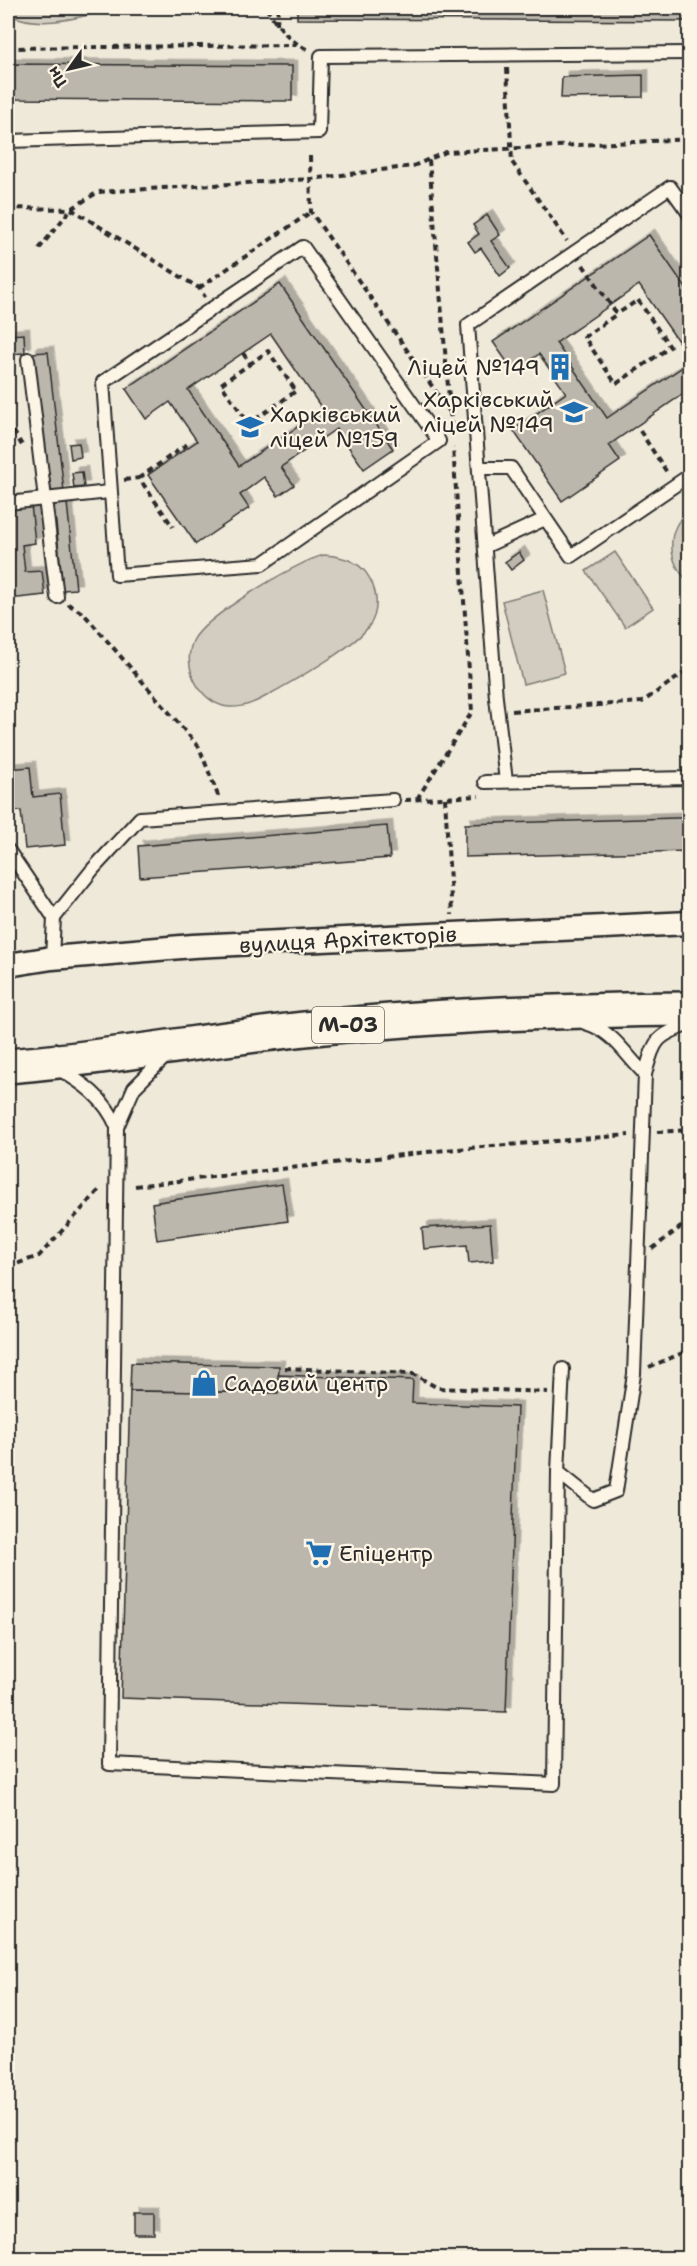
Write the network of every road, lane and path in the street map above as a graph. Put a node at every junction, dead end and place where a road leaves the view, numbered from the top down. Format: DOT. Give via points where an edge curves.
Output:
graph roads {
  1 [pos="266,8"];
  2 [pos="278,8"];
  3 [pos="277,24"];
  4 [pos="8,48"];
  5 [pos="690,52"];
  6 [pos="507,55"];
  7 [pos="690,139"];
  8 [pos="8,141"];
  9 [pos="510,150"];
  10 [pos="310,156"];
  11 [pos="429,160"];
  12 [pos="311,178"];
  13 [pos="8,208"];
  14 [pos="71,210"];
  15 [pos="311,212"];
  16 [pos="690,215"];
  17 [pos="39,249"];
  18 [pos="574,252"];
  19 [pos="199,288"];
  20 [pos="212,308"];
  21 [pos="617,314"];
  22 [pos="243,353"];
  23 [pos="28,359"];
  24 [pos="250,364"];
  25 [pos="451,412"];
  26 [pos="640,431"];
  27 [pos="452,436"];
  28 [pos="189,443"];
  29 [pos="453,447"];
  30 [pos="479,468"];
  31 [pos="690,475"];
  32 [pos="139,478"];
  33 [pos="675,485"];
  34 [pos="109,487"];
  35 [pos="45,498"];
  36 [pos="8,503"];
  37 [pos="545,519"];
  38 [pos="173,527"];
  39 [pos="486,546"];
  40 [pos="57,597"];
  41 [pos="690,669"];
  42 [pos="472,712"];
  43 [pos="499,712"];
  44 [pos="690,778"];
  45 [pos="506,781"];
  46 [pos="485,782"];
  47 [pos="444,798"];
  48 [pos="417,799"];
  49 [pos="393,800"];
  50 [pos="224,810"];
  51 [pos="8,850"];
  52 [pos="54,918"];
  53 [pos="690,923"];
  54 [pos="453,934"];
  55 [pos="52,958"];
  56 [pos="8,965"];
  57 [pos="690,1009"];
  58 [pos="439,1017"];
  59 [pos="690,1024"];
  60 [pos="179,1044"];
  61 [pos="48,1063"];
  62 [pos="8,1066"];
  63 [pos="645,1074"];
  64 [pos="117,1127"];
  65 [pos="690,1130"];
  66 [pos="643,1134"];
  67 [pos="105,1178"];
  68 [pos="135,1186"];
  69 [pos="690,1220"];
  70 [pos="638,1259"];
  71 [pos="8,1267"];
  72 [pos="690,1350"];
  73 [pos="285,1368"];
  74 [pos="563,1369"];
  75 [pos="634,1374"];
  76 [pos="554,1392"];
  77 [pos="558,1472"];
  1 -- 3 [label="path"];
  2 -- 3 [label="path"];
  3 -- 4 [label="path" via="296,45"];
  5 -- 6 [label="lane"];
  6 -- 8 [label="lane" via="321,56 319,132"];
  6 -- 9 [label="path"];
  7 -- 9 [label="path"];
  9 -- 11 [label="path" via="446,152"];
  9 -- 18 [label="path" via="512,162"];
  10 -- 12 [label="path"];
  11 -- 12 [label="path" via="413,166"];
  11 -- 25 [label="path"];
  12 -- 14 [label="path" via="98,192"];
  12 -- 15 [label="path"];
  13 -- 14 [label="path"];
  14 -- 17 [label="path"];
  14 -- 19 [label="path"];
  15 -- 19 [label="path"];
  15 -- 25 [label="path"];
  16 -- 18 [label="lane" via="670,187"];
  18 -- 21 [label="path"];
  18 -- 30 [label="lane" via="468,325"];
  19 -- 20 [label="path"];
  20 -- 34 [label="lane" via="103,382"];
  20 -- 34 [label="lane" via="303,247 439,441 262,564 117,575"];
  21 -- 21 [label="path" via="584,337 616,384 670,347 638,300"];
  22 -- 24 [label="path"];
  23 -- 35 [label="lane"];
  24 -- 24 [label="path" via="221,384 249,424 296,391 268,351"];
  25 -- 27 [label="path"];
  26 -- 33 [label="path"];
  28 -- 32 [label="path"];
  29 -- 42 [label="path"];
  30 -- 37 [label="lane" via="511,468"];
  30 -- 39 [label="lane"];
  31 -- 33 [label="lane"];
  32 -- 34 [label="path"];
  32 -- 38 [label="path"];
  33 -- 37 [label="lane" via="571,556"];
  34 -- 35 [label="lane"];
  35 -- 36 [label="lane"];
  35 -- 40 [label="lane"];
  37 -- 39 [label="lane"];
  39 -- 43 [label="lane"];
  40 -- 50 [label="path" via="84,614 199,747"];
  41 -- 43 [label="path" via="642,702"];
  42 -- 43 [label="path"];
  42 -- 48 [label="path"];
  43 -- 45 [label="lane"];
  44 -- 45 [label="lane"];
  45 -- 46 [label="lane"];
  46 -- 47 [label="path" via="485,796"];
  47 -- 48 [label="path"];
  47 -- 54 [label="path"];
  48 -- 49 [label="path"];
  49 -- 50 [label="lane"];
  50 -- 52 [label="lane" via="140,818"];
  51 -- 52 [label="lane"];
  52 -- 55 [label="lane"];
  53 -- 54 [label="street, вулиця Архітекторів"];
  54 -- 55 [label="street, вулиця Архітекторів" via="193,946"];
  55 -- 56 [label="street, вулиця Архітекторів"];
  57 -- 58 [label="highway, М-03"];
  58 -- 60 [label="highway, М-03"];
  58 -- 63 [label="lane" via="474,1025 576,1020 601,1028"];
  59 -- 63 [label="lane" via="666,1032 654,1045"];
  60 -- 61 [label="highway, М-03"];
  60 -- 64 [label="lane" via="134,1088"];
  61 -- 62 [label="highway, М-03"];
  61 -- 64 [label="lane" via="96,1094"];
  63 -- 66 [label="lane"];
  64 -- 77 [label="lane" via="109,1764 554,1784"];
  65 -- 66 [label="path"];
  66 -- 68 [label="path" via="445,1150"];
  66 -- 70 [label="lane"];
  67 -- 71 [label="path" via="101,1189 39,1256"];
  69 -- 70 [label="path"];
  70 -- 75 [label="lane"];
  72 -- 75 [label="path"];
  73 -- 76 [label="path" via="413,1374 438,1388"];
  74 -- 77 [label="lane"];
  75 -- 77 [label="lane" via="616,1491 593,1500"];
}
